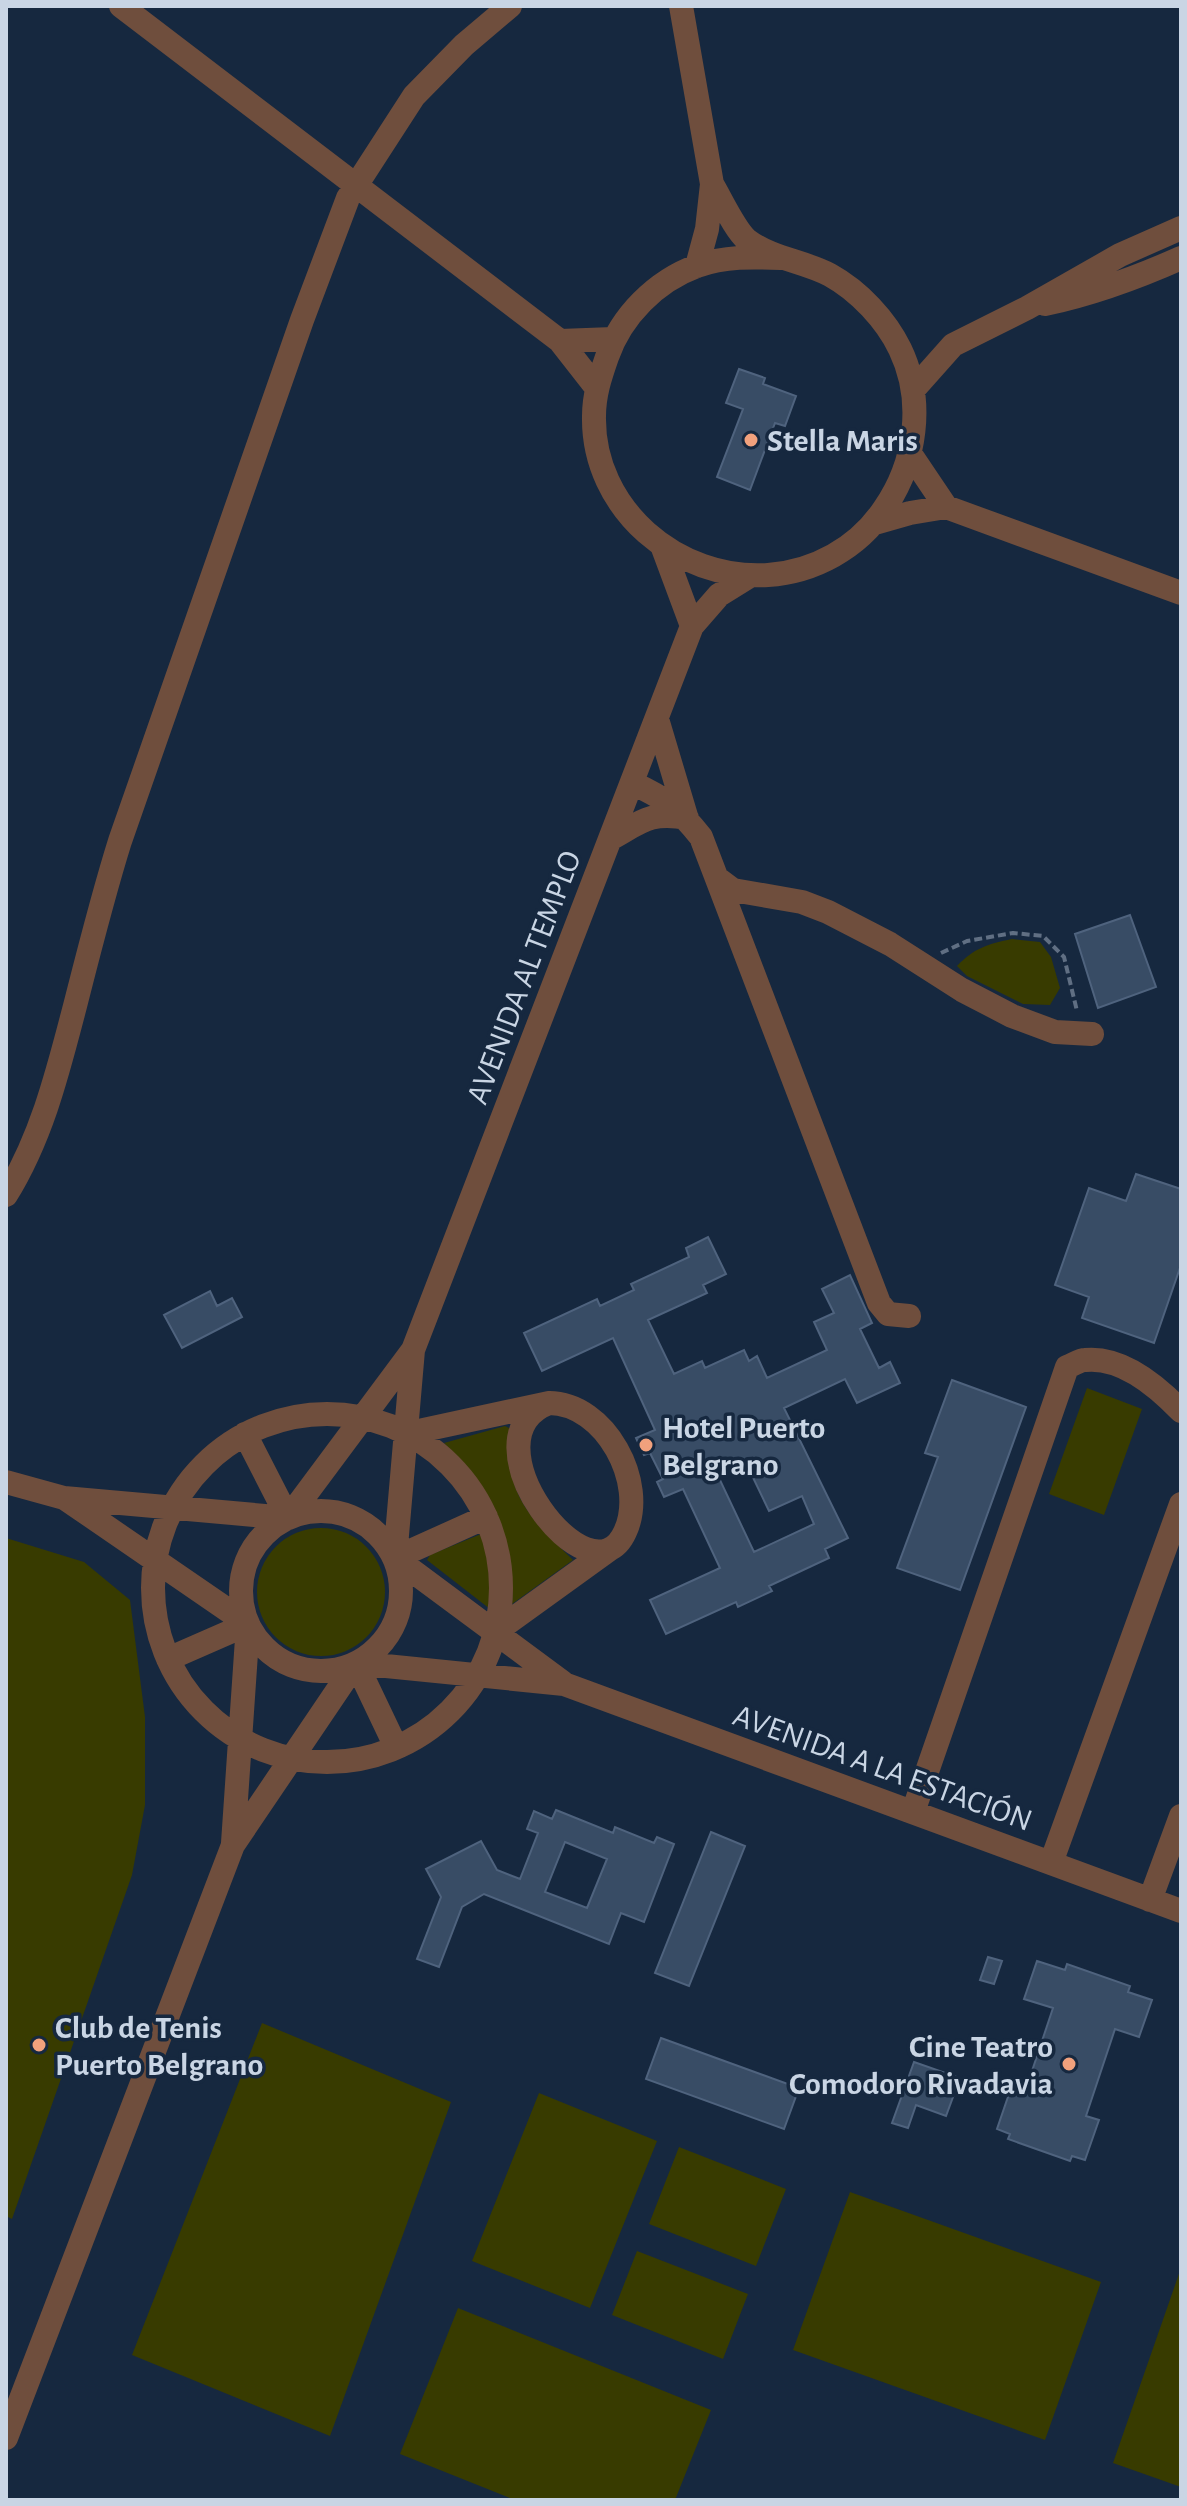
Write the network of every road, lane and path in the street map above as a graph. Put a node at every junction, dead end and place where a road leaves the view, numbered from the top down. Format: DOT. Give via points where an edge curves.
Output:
graph roads {
  1 [pos="121,6"];
  2 [pos="510,6"];
  3 [pos="681,6"];
  4 [pos="712,184"];
  5 [pos="354,186"];
  6 [pos="1181,228"];
  7 [pos="781,258"];
  8 [pos="1181,258"];
  9 [pos="697,266"];
  10 [pos="1027,308"];
  11 [pos="613,339"];
  12 [pos="560,341"];
  13 [pos="953,345"];
  14 [pos="900,349"];
  15 [pos="596,387"];
  16 [pos="913,390"];
  17 [pos="911,455"];
  18 [pos="946,507"];
  19 [pos="875,523"];
  20 [pos="663,548"];
  21 [pos="748,577"];
  22 [pos="1181,593"];
  23 [pos="692,626"];
  24 [pos="657,719"];
  25 [pos="632,783"];
  26 [pos="687,818"];
  27 [pos="610,839"];
  28 [pos="717,878"];
  29 [pos="920,963"];
  30 [pos="1082,1033"];
  31 [pos="6,1195"];
  32 [pos="909,1316"];
  33 [pos="413,1350"];
  34 [pos="549,1403"];
  35 [pos="1179,1407"];
  36 [pos="362,1417"];
  37 [pos="245,1434"];
  38 [pos="405,1434"];
  39 [pos="6,1482"];
  40 [pos="64,1498"];
  41 [pos="1181,1504"];
  42 [pos="173,1507"];
  43 [pos="486,1517"];
  44 [pos="288,1518"];
  45 [pos="614,1546"];
  46 [pos="395,1558"];
  47 [pos="155,1559"];
  48 [pos="248,1624"];
  49 [pos="495,1632"];
  50 [pos="168,1659"];
  51 [pos="356,1663"];
  52 [pos="479,1674"];
  53 [pos="564,1684"];
  54 [pos="241,1739"];
  55 [pos="396,1747"];
  56 [pos="291,1758"];
  57 [pos="913,1812"];
  58 [pos="1181,1816"];
  59 [pos="233,1845"];
  60 [pos="1051,1863"];
  61 [pos="1150,1900"];
  62 [pos="1181,1911"];
  63 [pos="6,2438"];
  1 -- 5 [label="street"];
  2 -- 5 [label="street" via="414,96"];
  3 -- 4 [label="street"];
  4 -- 7 [label="street" via="745,239"];
  4 -- 9 [label="street"];
  5 -- 12 [label="street"];
  5 -- 31 [label="street" via="120,841 55,1082"];
  6 -- 10 [label="street"];
  7 -- 9 [label="street" via="739,257"];
  7 -- 14 [label="street" via="830,275 871,306"];
  8 -- 10 [label="street" via="1087,295"];
  9 -- 11 [label="street" via="635,308"];
  10 -- 13 [label="street"];
  11 -- 12 [label="street"];
  11 -- 15 [label="street"];
  12 -- 15 [label="street"];
  13 -- 14 [label="street"];
  13 -- 16 [label="street"];
  14 -- 16 [label="street"];
  15 -- 20 [label="street" via="595,433 606,477 639,528"];
  16 -- 17 [label="street"];
  17 -- 18 [label="street"];
  17 -- 19 [label="street" via="897,491"];
  18 -- 19 [label="street"];
  18 -- 22 [label="street"];
  19 -- 21 [label="street" via="848,547 817,564"];
  20 -- 21 [label="street" via="704,568"];
  20 -- 23 [label="street"];
  21 -- 23 [label="street" via="719,595"];
  23 -- 24 [label="street, AVENIDA AL TEMPLO"];
  24 -- 25 [label="street, AVENIDA AL TEMPLO"];
  24 -- 26 [label="street"];
  25 -- 26 [label="street" via="664,798"];
  25 -- 27 [label="street, AVENIDA AL TEMPLO"];
  26 -- 27 [label="street" via="648,818"];
  26 -- 28 [label="street" via="701,837"];
  27 -- 33 [label="street, AVENIDA AL TEMPLO"];
  28 -- 29 [label="street" via="733,890 828,912"];
  28 -- 32 [label="street" via="879,1303 888,1314"];
  29 -- 30 [label="street" via="1012,1016 1055,1032"];
  29 -- 30 [label="path" via="967,941 1013,933 1043,936 1064,957"];
  33 -- 36 [label="street"];
  33 -- 38 [label="street"];
  34 -- 38 [label="street"];
  34 -- 45 [label="street" via="581,1411 620,1457 632,1500 628,1527"];
  34 -- 45 [label="street" via="530,1414 520,1437 533,1496 559,1533 582,1549 593,1552"];
  35 -- 57 [label="street" via="1122,1367 1084,1360 1067,1367"];
  36 -- 37 [label="street" via="295,1417"];
  36 -- 38 [label="street"];
  36 -- 44 [label="street"];
  37 -- 42 [label="street" via="198,1470"];
  37 -- 44 [label="street"];
  38 -- 43 [label="street" via="457,1473"];
  38 -- 46 [label="street"];
  39 -- 40 [label="street"];
  40 -- 42 [label="street"];
  40 -- 47 [label="street"];
  41 -- 60 [label="street"];
  42 -- 44 [label="street"];
  42 -- 47 [label="street"];
  43 -- 46 [label="street"];
  43 -- 49 [label="street" via="501,1583"];
  44 -- 46 [label="street" via="318,1511 349,1516 376,1532"];
  44 -- 48 [label="street" via="258,1542 244,1567 241,1596"];
  45 -- 49 [label="street"];
  46 -- 49 [label="street"];
  46 -- 51 [label="street" via="402,1594 397,1618 377,1649"];
  47 -- 48 [label="street"];
  47 -- 50 [label="street" via="154,1603"];
  48 -- 50 [label="street"];
  48 -- 51 [label="street" via="269,1651 299,1668 322,1671"];
  48 -- 54 [label="street"];
  49 -- 52 [label="street"];
  49 -- 53 [label="street"];
  50 -- 54 [label="street" via="194,1700"];
  51 -- 52 [label="street"];
  51 -- 55 [label="street"];
  51 -- 56 [label="street"];
  52 -- 53 [label="street"];
  52 -- 55 [label="street" via="452,1710"];
  53 -- 57 [label="street, AVENIDA A LA ESTACIÓN"];
  54 -- 56 [label="street"];
  54 -- 59 [label="street"];
  55 -- 56 [label="street" via="348,1760"];
  56 -- 59 [label="street"];
  57 -- 60 [label="street, AVENIDA A LA ESTACIÓN"];
  58 -- 61 [label="street"];
  59 -- 63 [label="street"];
  60 -- 61 [label="street, AVENIDA A LA ESTACIÓN"];
  61 -- 62 [label="street, AVENIDA A LA ESTACIÓN"];
}
